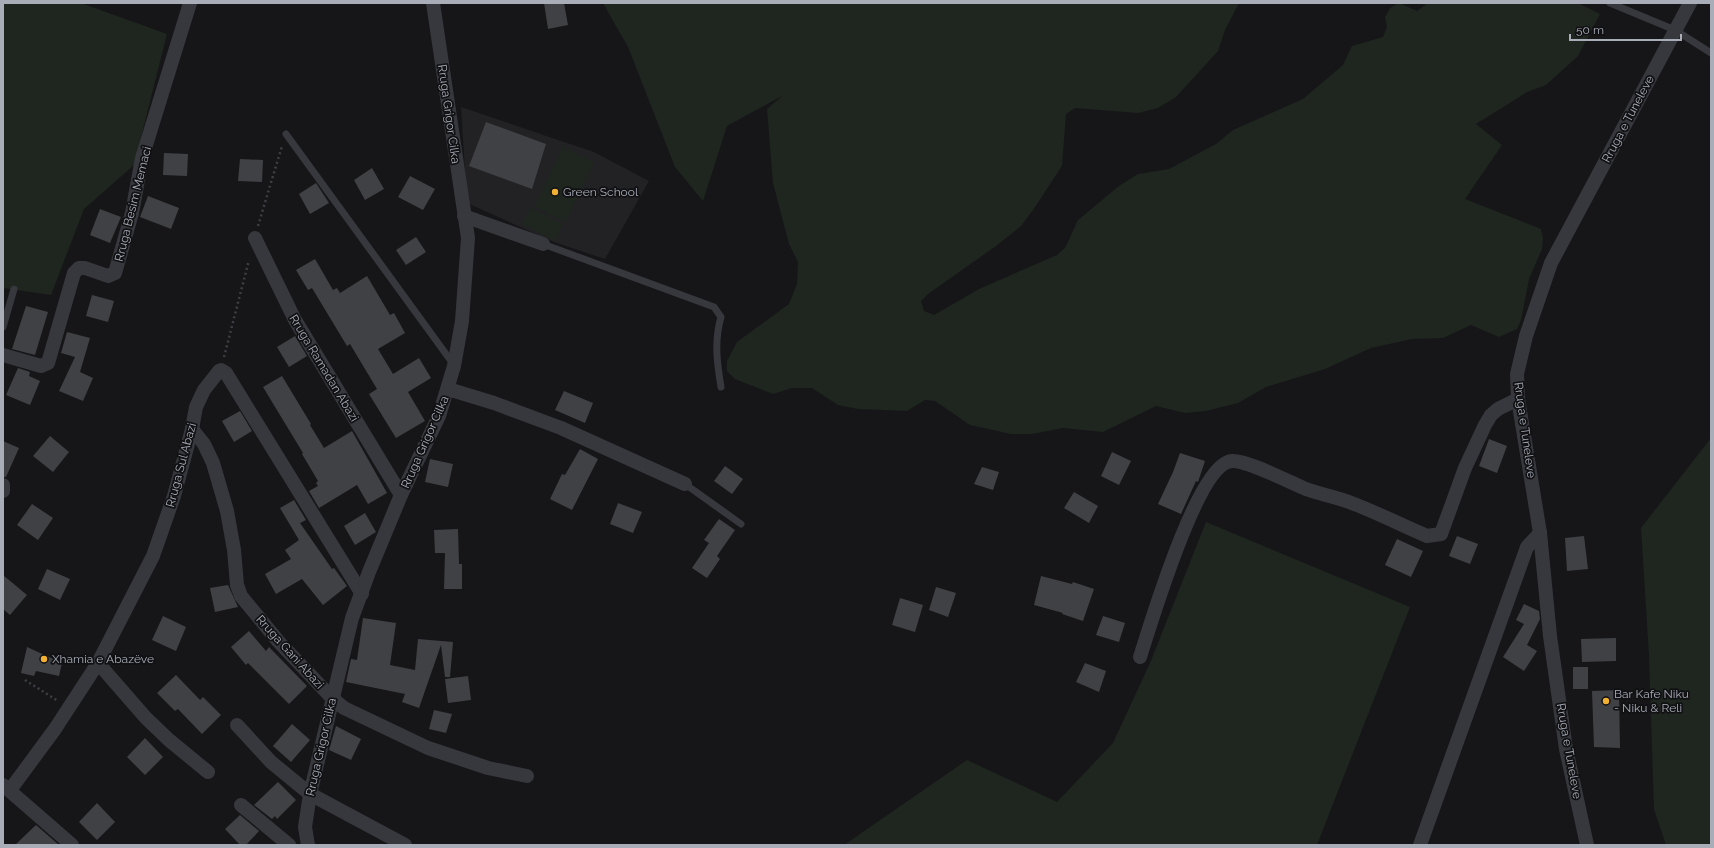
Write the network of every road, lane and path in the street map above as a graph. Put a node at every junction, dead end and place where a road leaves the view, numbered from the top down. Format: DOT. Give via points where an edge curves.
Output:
graph roads {
  1 [pos="190,3"];
  2 [pos="433,3"];
  3 [pos="1610,3"];
  4 [pos="1690,3"];
  5 [pos="1675,30"];
  6 [pos="1711,53"];
  7 [pos="286,134"];
  8 [pos="464,216"];
  9 [pos="255,238"];
  10 [pos="544,244"];
  11 [pos="14,289"];
  12 [pos="3,327"];
  13 [pos="3,355"];
  14 [pos="454,366"];
  15 [pos="721,387"];
  16 [pos="448,389"];
  17 [pos="1518,399"];
  18 [pos="192,429"];
  19 [pos="685,484"];
  20 [pos="3,485"];
  21 [pos="3,491"];
  22 [pos="401,495"];
  23 [pos="741,524"];
  24 [pos="1540,533"];
  25 [pos="362,594"];
  26 [pos="1140,658"];
  27 [pos="98,663"];
  28 [pos="24,680"];
  29 [pos="333,698"];
  30 [pos="59,702"];
  31 [pos="237,725"];
  32 [pos="208,772"];
  33 [pos="527,776"];
  34 [pos="7,787"];
  35 [pos="310,794"];
  36 [pos="241,805"];
  37 [pos="72,845"];
  38 [pos="289,845"];
  39 [pos="308,845"];
  40 [pos="405,845"];
  41 [pos="1420,845"];
  42 [pos="1587,845"];
  1 -- 13 [label="street, Rruga Besim Memaci" via="142,158 132,213 114,273 108,276 85,268 77,269 46,365 41,366"];
  2 -- 8 [label="street, Rruga Grigor Cilka"];
  3 -- 5 [label="lane"];
  4 -- 5 [label="street, Rruga e Tuneleve"];
  5 -- 6 [label="lane"];
  5 -- 17 [label="street, Rruga e Tuneleve" via="1551,263 1522,351 1517,374"];
  7 -- 14 [label="lane"];
  8 -- 10 [label="street"];
  8 -- 14 [label="street, Rruga Grigor Cilka" via="468,238 462,321"];
  9 -- 22 [label="street, Rruga Ramadan Abazi" via="295,320"];
  10 -- 15 [label="lane" via="714,307 721,317 716,341"];
  11 -- 12 [label="lane"];
  14 -- 16 [label="street, Rruga Grigor Cilka"];
  16 -- 19 [label="street" via="560,428"];
  16 -- 22 [label="street, Rruga Grigor Cilka" via="439,416"];
  17 -- 24 [label="street, Rruga e Tuneleve"];
  17 -- 26 [label="street" via="1498,409 1485,425 1465,468 1440,534 1427,536 1349,502 1307,489 1247,464 1231,461 1219,466 1190,517 1172,557"];
  18 -- 25 [label="street, Rruga Sul Abazi" via="196,407 204,390 219,371 224,371"];
  18 -- 27 [label="street, Rruga Sul Abazi" via="174,496 153,556"];
  18 -- 29 [label="street, Rruga Gani Abazi" via="204,444 213,463 227,511 237,585 241,596 278,641"];
  19 -- 23 [label="lane"];
  20 -- 21 [label="street"];
  22 -- 25 [label="street, Rruga Grigor Cilka"];
  24 -- 41 [label="street" via="1527,547"];
  24 -- 42 [label="street, Rruga e Tuneleve" via="1550,636 1564,734"];
  25 -- 29 [label="street, Rruga Grigor Cilka" via="352,618"];
  27 -- 32 [label="street" via="146,718"];
  27 -- 34 [label="street, Rruga Sul Abazi" via="55,729"];
  28 -- 30 [label="path"];
  29 -- 33 [label="street, Rruga Gani Abazi" via="344,708 428,748 488,768"];
  29 -- 35 [label="street, Rruga Grigor Cilka"];
  31 -- 35 [label="street" via="271,762"];
  34 -- 37 [label="street"];
  35 -- 39 [label="street, Rruga Grigor Cilka" via="305,827"];
  35 -- 40 [label="street"];
  36 -- 38 [label="street"];
}
